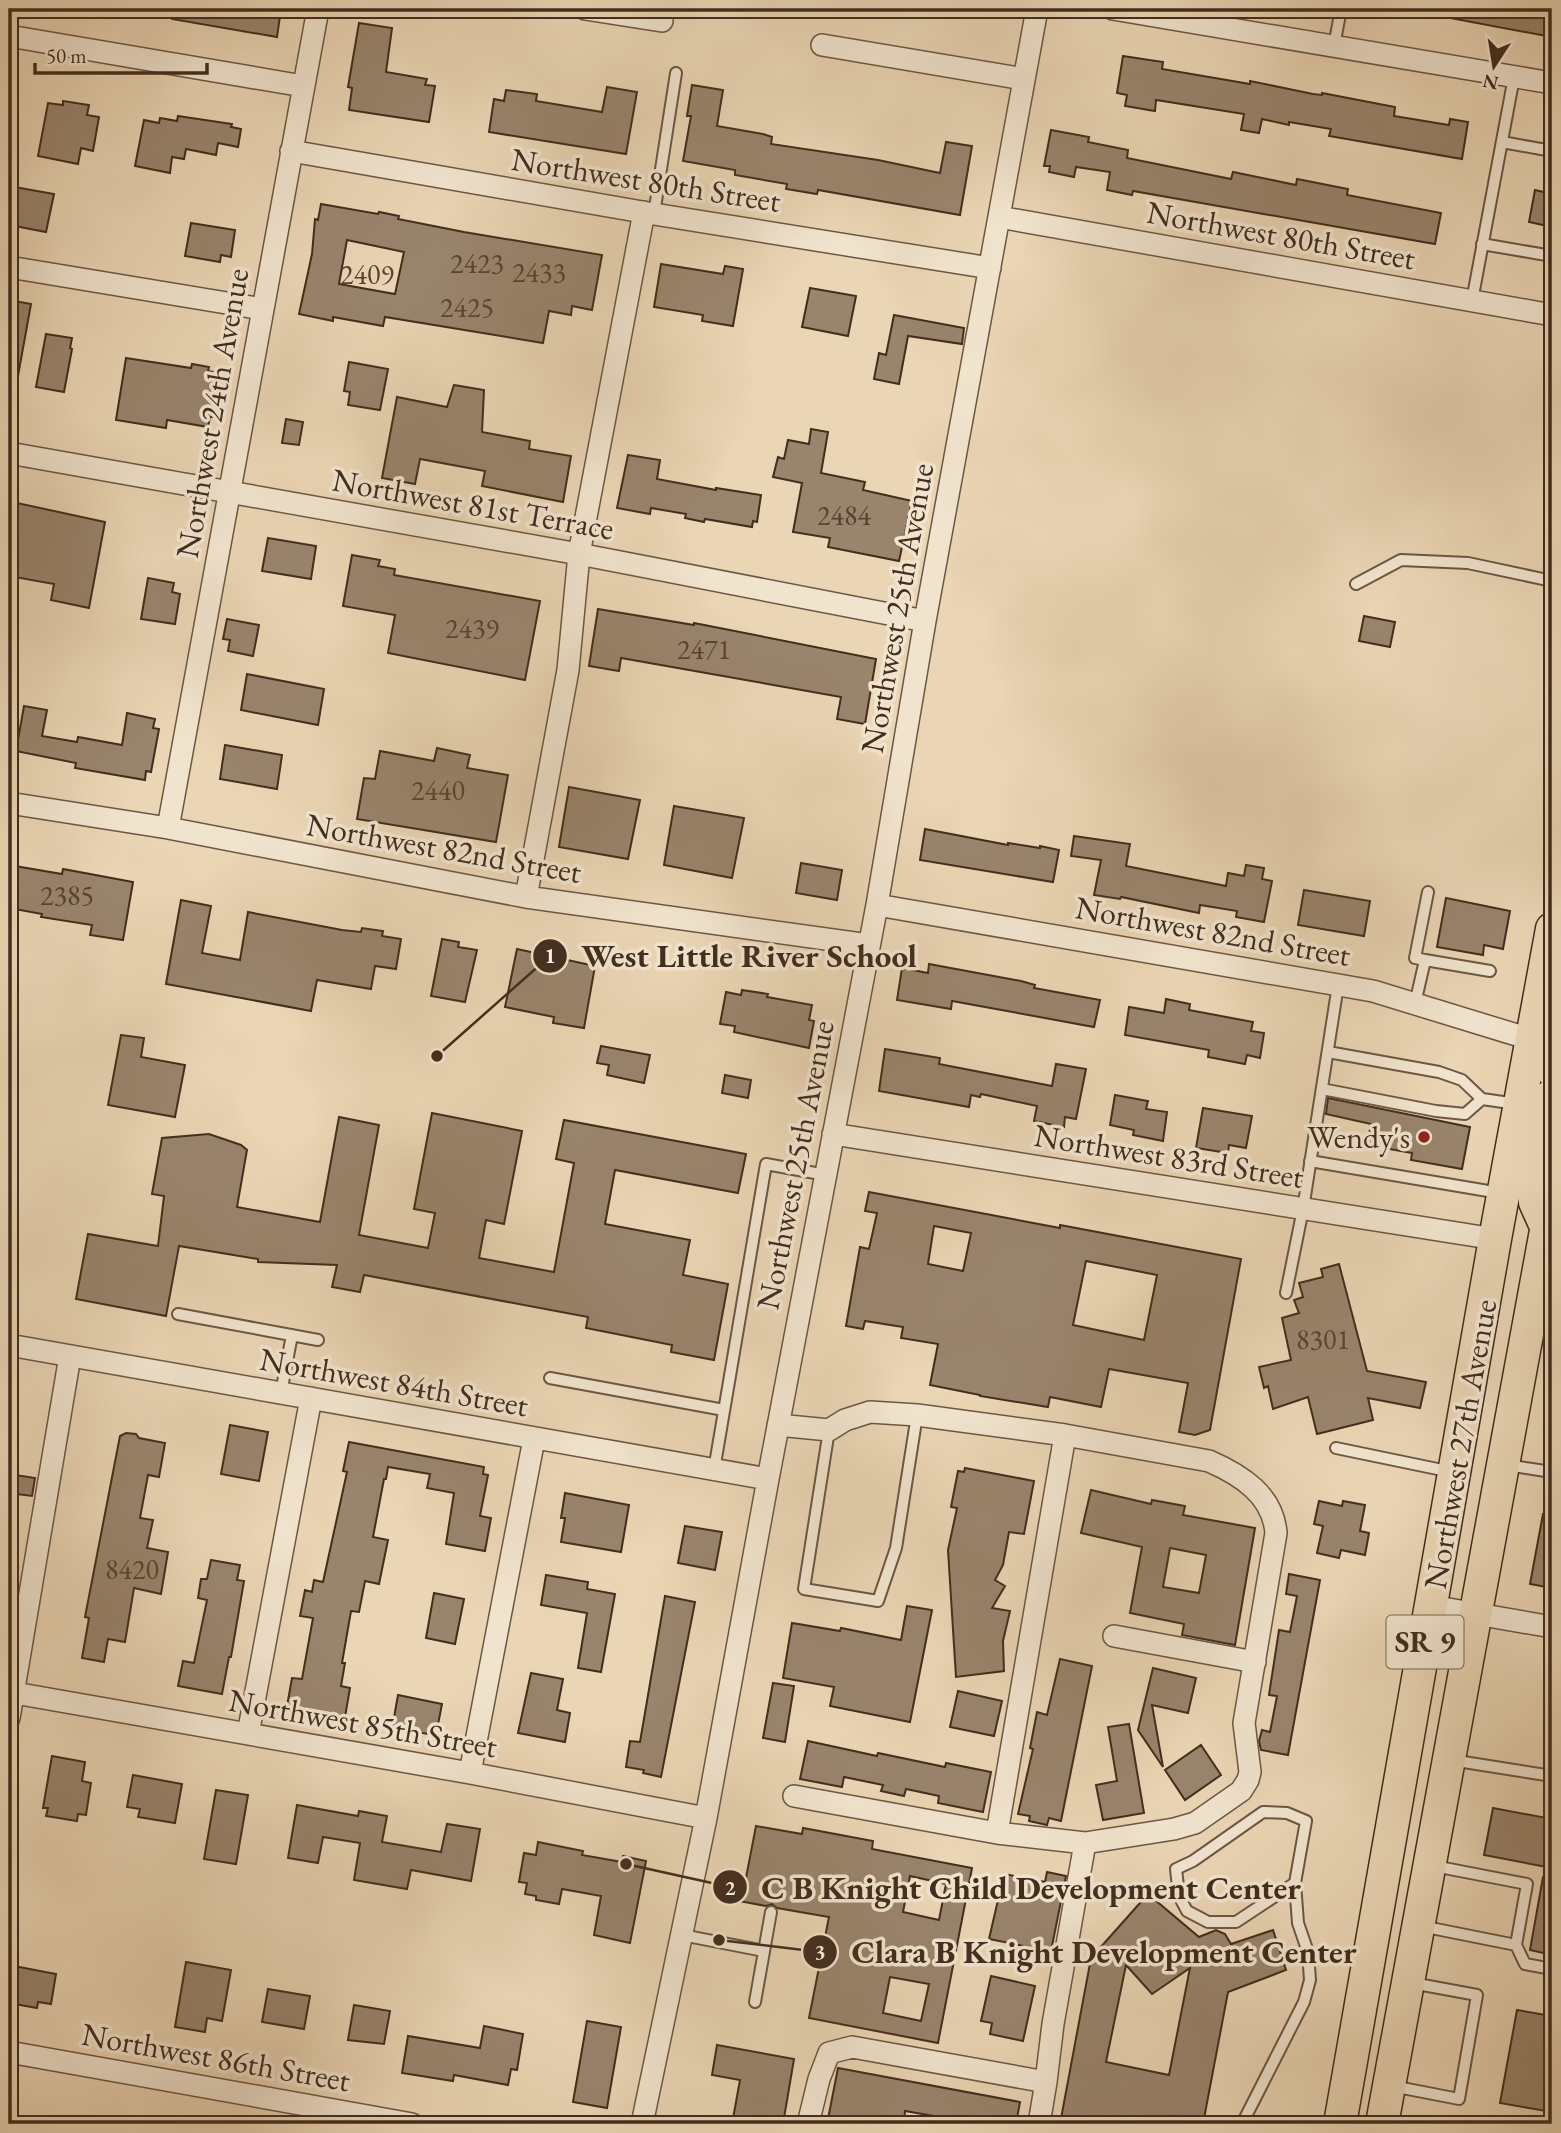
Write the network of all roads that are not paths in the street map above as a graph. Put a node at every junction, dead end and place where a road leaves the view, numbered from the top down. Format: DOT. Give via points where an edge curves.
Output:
graph roads {
  1 [pos="318,9"];
  2 [pos="585,9"];
  3 [pos="1037,9"];
  4 [pos="1113,9"];
  5 [pos="1341,9"];
  6 [pos="662,21"];
  7 [pos="9,36"];
  8 [pos="822,45"];
  9 [pos="1335,46"];
  10 [pos="676,73"];
  11 [pos="1514,77"];
  12 [pos="1024,79"];
  13 [pos="1552,83"];
  14 [pos="303,86"];
  15 [pos="1502,142"];
  16 [pos="291,151"];
  17 [pos="1552,151"];
  18 [pos="649,213"];
  19 [pos="999,217"];
  20 [pos="1482,244"];
  21 [pos="1552,256"];
  22 [pos="9,267"];
  23 [pos="990,268"];
  24 [pos="1472,301"];
  25 [pos="263,309"];
  26 [pos="1552,315"];
  27 [pos="9,453"];
  28 [pos="231,493"];
  29 [pos="579,554"];
  30 [pos="1552,581"];
  31 [pos="1356,584"];
  32 [pos="925,621"];
  33 [pos="9,803"];
  34 [pos="168,828"];
  35 [pos="1428,892"];
  36 [pos="526,897"];
  37 [pos="877,905"];
  38 [pos="1552,929"];
  39 [pos="869,945"];
  40 [pos="1425,960"];
  41 [pos="1490,971"];
  42 [pos="1548,982"];
  43 [pos="1338,985"];
  44 [pos="1415,1004"];
  45 [pos="1533,1040"];
  46 [pos="1328,1052"];
  47 [pos="1552,1070"];
  48 [pos="1322,1089"];
  49 [pos="1552,1095"];
  50 [pos="1482,1099"];
  51 [pos="1520,1105"];
  52 [pos="833,1134"];
  53 [pos="1310,1161"];
  54 [pos="826,1175"];
  55 [pos="1504,1194"];
  56 [pos="1303,1209"];
  57 [pos="1550,1212"];
  58 [pos="1495,1240"];
  59 [pos="1536,1282"];
  60 [pos="1286,1293"];
  61 [pos="178,1314"];
  62 [pos="292,1335"];
  63 [pos="318,1340"];
  64 [pos="9,1345"];
  65 [pos="70,1356"];
  66 [pos="550,1378"];
  67 [pos="281,1393"];
  68 [pos="311,1398"];
  69 [pos="724,1409"];
  70 [pos="917,1415"];
  71 [pos="778,1425"];
  72 [pos="829,1430"];
  73 [pos="1065,1435"];
  74 [pos="534,1439"];
  75 [pos="1336,1448"];
  76 [pos="1504,1465"];
  77 [pos="714,1470"];
  78 [pos="1552,1472"];
  79 [pos="1455,1473"];
  80 [pos="768,1479"];
  81 [pos="1431,1606"];
  82 [pos="1477,1614"];
  83 [pos="1552,1628"];
  84 [pos="1114,1636"];
  85 [pos="1255,1662"];
  86 [pos="11,1693"];
  87 [pos="9,1718"];
  88 [pos="248,1734"];
  89 [pos="1450,1760"];
  90 [pos="470,1773"];
  91 [pos="1552,1776"];
  92 [pos="794,1796"];
  93 [pos="706,1818"];
  94 [pos="997,1833"];
  95 [pos="1086,1843"];
  96 [pos="1430,1865"];
  97 [pos="1295,1883"];
  98 [pos="771,1912"];
  99 [pos="1419,1926"];
  100 [pos="682,1935"];
  101 [pos="1516,1945"];
  102 [pos="764,1951"];
  103 [pos="1552,1969"];
  104 [pos="1408,1982"];
  105 [pos="755,2002"];
  106 [pos="9,2052"];
  107 [pos="1046,2082"];
  108 [pos="1389,2086"];
  109 [pos="412,2124"];
  110 [pos="642,2124"];
  111 [pos="808,2124"];
  112 [pos="1039,2124"];
  113 [pos="1242,2124"];
  114 [pos="1340,2124"];
  115 [pos="1382,2124"];
  1 -- 14 [label="street, Northwest 24th Avenue"];
  2 -- 6 [label="street"];
  3 -- 12 [label="street, Northwest 25th Avenue"];
  4 -- 9 [label="street"];
  5 -- 9 [label="lane"];
  7 -- 14 [label="street"];
  8 -- 12 [label="street"];
  9 -- 11 [label="street"];
  10 -- 18 [label="lane"];
  11 -- 13 [label="street"];
  11 -- 15 [label="lane"];
  12 -- 19 [label="street, Northwest 25th Avenue"];
  14 -- 16 [label="street, Northwest 24th Avenue"];
  15 -- 17 [label="lane"];
  15 -- 20 [label="lane"];
  16 -- 18 [label="street, Northwest 80th Street"];
  16 -- 25 [label="street, Northwest 24th Avenue"];
  18 -- 23 [label="street, Northwest 80th Street"];
  18 -- 29 [label="street"];
  19 -- 23 [label="street, Northwest 25th Avenue"];
  19 -- 24 [label="street, Northwest 80th Street"];
  20 -- 21 [label="lane"];
  20 -- 24 [label="lane"];
  22 -- 25 [label="street"];
  23 -- 32 [label="street, Northwest 25th Avenue"];
  24 -- 26 [label="street, Northwest 80th Street"];
  25 -- 28 [label="street, Northwest 24th Avenue"];
  27 -- 28 [label="street, Northwest 81st Terrace"];
  28 -- 29 [label="street, Northwest 81st Terrace"];
  28 -- 34 [label="street, Northwest 24th Avenue"];
  29 -- 32 [label="street, Northwest 81st Terrace"];
  29 -- 36 [label="street" via="568,670"];
  30 -- 31 [label="lane" via="1468,563 1401,560"];
  32 -- 37 [label="street, Northwest 25th Avenue"];
  33 -- 34 [label="street, Northwest 82nd Street"];
  34 -- 36 [label="street, Northwest 82nd Street"];
  35 -- 40 [label="lane" via="1415,958"];
  36 -- 39 [label="street, Northwest 82nd Street"];
  37 -- 39 [label="street, Northwest 25th Avenue"];
  37 -- 43 [label="street, Northwest 82nd Street"];
  38 -- 42 [label="main road, Northwest 27th Avenue / SR 9"];
  39 -- 52 [label="street, Northwest 25th Avenue"];
  40 -- 41 [label="lane"];
  40 -- 44 [label="lane"];
  42 -- 45 [label="main road, Northwest 27th Avenue / SR 9"];
  43 -- 44 [label="street, Northwest 82nd Street"];
  43 -- 46 [label="lane"];
  44 -- 45 [label="street, Northwest 82nd Street"];
  45 -- 47 [label="main road"];
  45 -- 51 [label="main road, Northwest 27th Avenue / SR 9"];
  46 -- 48 [label="lane"];
  46 -- 50 [label="lane" via="1439,1072 1462,1080"];
  48 -- 50 [label="lane" via="1465,1114"];
  48 -- 53 [label="lane"];
  49 -- 57 [label="main road" via="1534,1190 1539,1215"];
  50 -- 51 [label="lane"];
  51 -- 55 [label="main road, Northwest 27th Avenue / SR 9"];
  52 -- 54 [label="street, Northwest 25th Avenue"];
  52 -- 56 [label="street, Northwest 83rd Street"];
  53 -- 55 [label="lane"];
  53 -- 56 [label="lane"];
  54 -- 69 [label="lane" via="766,1164"];
  54 -- 71 [label="street, Northwest 25th Avenue"];
  55 -- 58 [label="main road, Northwest 27th Avenue / SR 9"];
  56 -- 58 [label="street, Northwest 83rd Street"];
  56 -- 60 [label="lane"];
  57 -- 59 [label="main road, Northwest 27th Avenue / SR 9"];
  58 -- 59 [label="main road" via="1523,1261"];
  58 -- 79 [label="main road, Northwest 27th Avenue / SR 9"];
  59 -- 76 [label="main road, Northwest 27th Avenue / SR 9"];
  61 -- 62 [label="lane"];
  62 -- 63 [label="lane"];
  62 -- 67 [label="lane"];
  64 -- 65 [label="street, Northwest 84th Street"];
  65 -- 67 [label="street, Northwest 84th Street"];
  65 -- 86 [label="street"];
  66 -- 69 [label="lane"];
  67 -- 68 [label="street, Northwest 84th Street"];
  68 -- 74 [label="street, Northwest 84th Street"];
  68 -- 88 [label="street"];
  69 -- 77 [label="lane"];
  70 -- 72 [label="street" via="870,1412"];
  70 -- 72 [label="lane" via="896,1548 878,1601 804,1589"];
  70 -- 73 [label="street"];
  71 -- 72 [label="street"];
  71 -- 80 [label="street, Northwest 25th Avenue"];
  73 -- 85 [label="street" via="1209,1461 1260,1493 1275,1519 1276,1533"];
  73 -- 94 [label="street"];
  74 -- 77 [label="street, Northwest 84th Street"];
  74 -- 90 [label="street"];
  75 -- 79 [label="lane"];
  76 -- 78 [label="lane"];
  76 -- 82 [label="main road, Northwest 27th Avenue / SR 9"];
  77 -- 80 [label="street, Northwest 84th Street"];
  79 -- 81 [label="main road, Northwest 27th Avenue / SR 9"];
  80 -- 93 [label="street, Northwest 25th Avenue"];
  81 -- 82 [label="street"];
  81 -- 114 [label="main road, Northwest 27th Avenue / SR 9"];
  82 -- 83 [label="street"];
  82 -- 89 [label="main road, Northwest 27th Avenue / SR 9"];
  84 -- 85 [label="street"];
  85 -- 95 [label="street" via="1244,1723 1250,1772 1241,1791 1195,1823"];
  86 -- 87 [label="street"];
  86 -- 88 [label="street, Northwest 85th Street"];
  88 -- 90 [label="street, Northwest 85th Street"];
  89 -- 91 [label="lane"];
  89 -- 96 [label="main road, Northwest 27th Avenue / SR 9"];
  90 -- 93 [label="street, Northwest 85th Street"];
  92 -- 94 [label="street"];
  93 -- 100 [label="street, Northwest 25th Avenue"];
  94 -- 95 [label="street"];
  95 -- 107 [label="street"];
  96 -- 99 [label="main road, Northwest 27th Avenue / SR 9"];
  96 -- 101 [label="lane" via="1527,1884"];
  97 -- 97 [label="lane" via="1306,1821 1287,1814 1263,1812 1176,1869 1179,1896 1187,1911 1209,1922 1236,1922"];
  97 -- 113 [label="lane" via="1310,1980 1304,2001"];
  98 -- 102 [label="lane"];
  99 -- 101 [label="lane"];
  99 -- 104 [label="main road, Northwest 27th Avenue / SR 9"];
  100 -- 102 [label="lane"];
  100 -- 110 [label="street, Northwest 25th Avenue"];
  101 -- 103 [label="lane" via="1525,1964"];
  102 -- 105 [label="lane"];
  104 -- 108 [label="main road, Northwest 27th Avenue / SR 9"];
  104 -- 108 [label="lane" via="1477,1995 1459,2099"];
  106 -- 109 [label="street, Northwest 86th Street"];
  107 -- 111 [label="street" via="852,2047 829,2053"];
  107 -- 112 [label="street"];
  108 -- 115 [label="main road, Northwest 27th Avenue / SR 9"];
}
